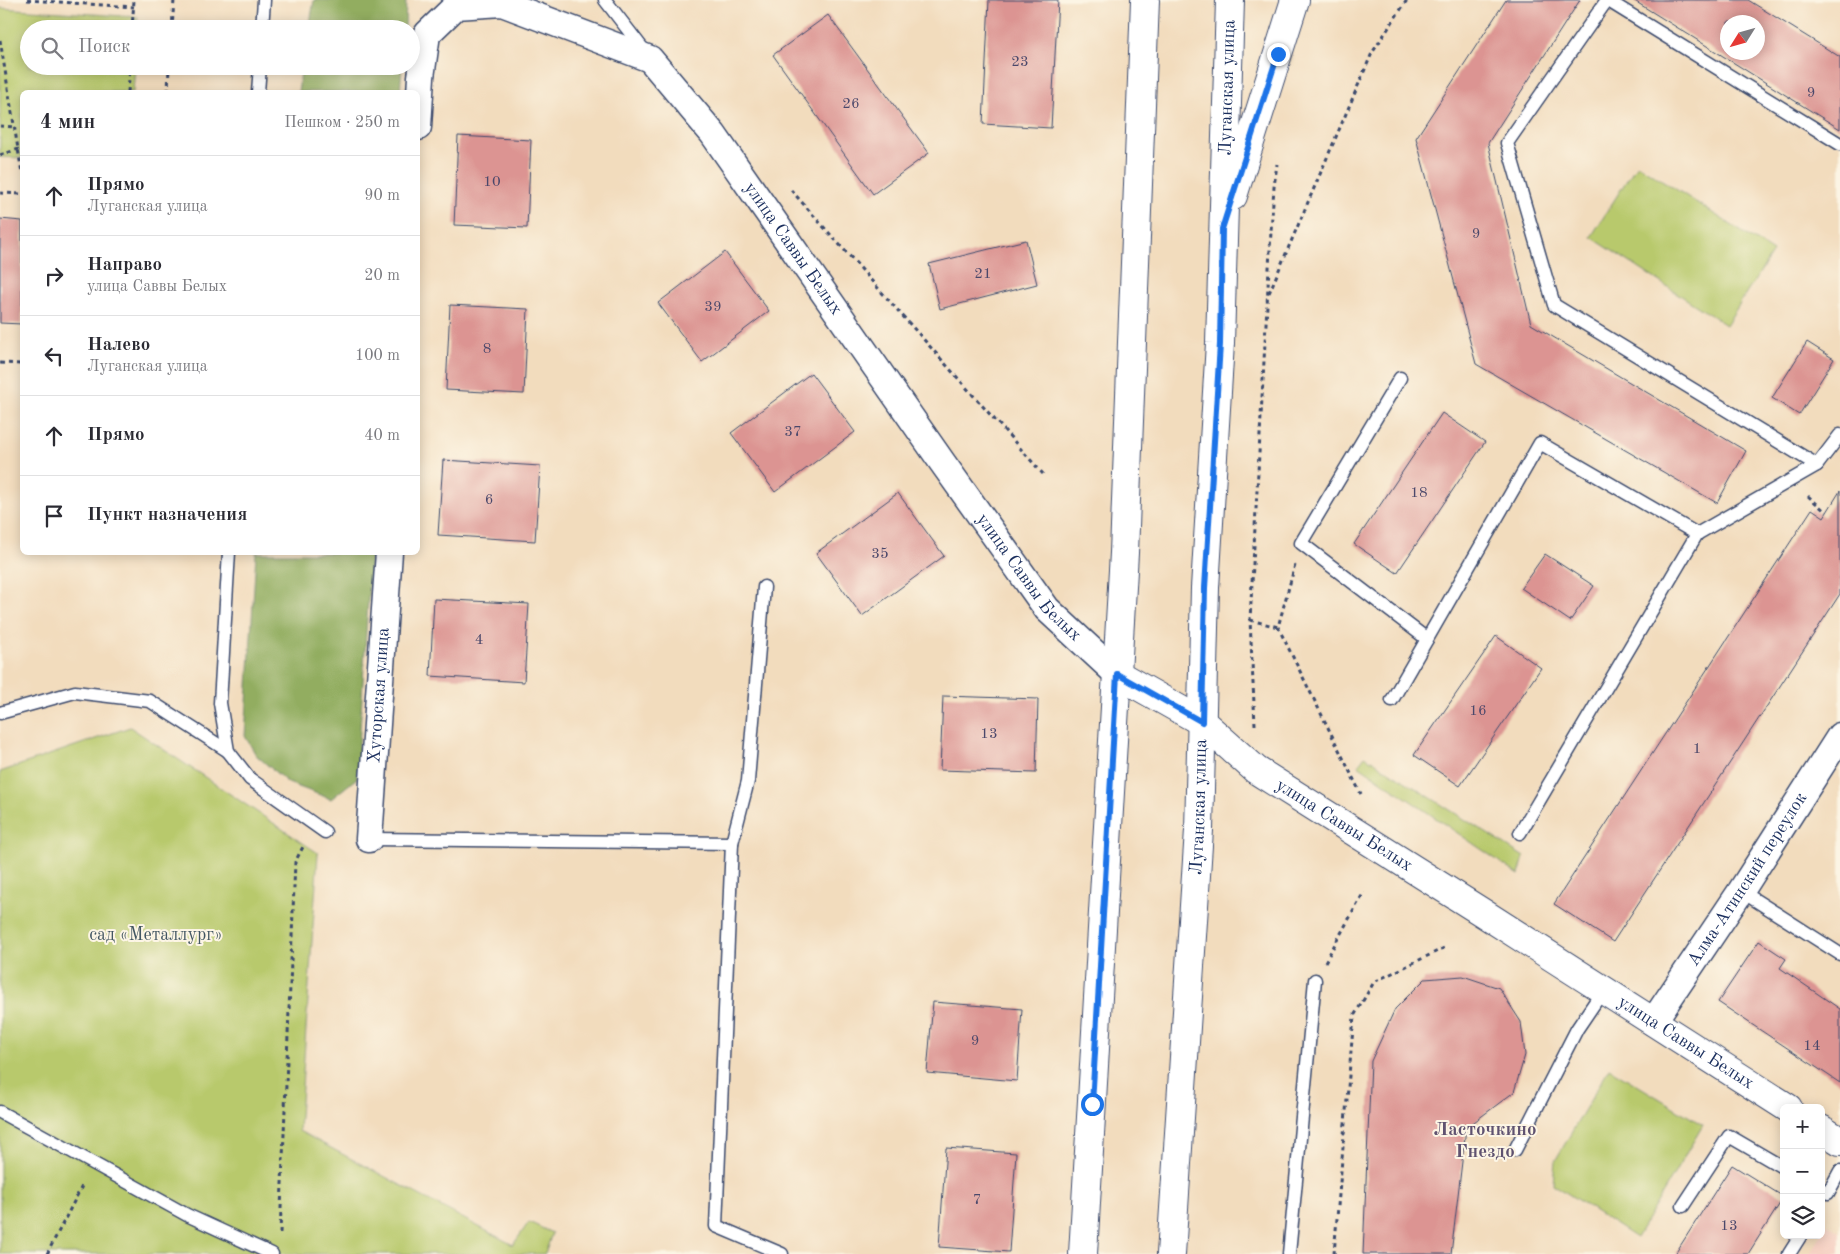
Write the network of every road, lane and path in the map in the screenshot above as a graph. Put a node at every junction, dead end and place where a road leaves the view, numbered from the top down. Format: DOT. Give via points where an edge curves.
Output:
graph roads {
  1 [pos="27,0"];
  2 [pos="134,0"];
  3 [pos="174,0"];
  4 [pos="264,0"];
  5 [pos="605,0"];
  6 [pos="1145,0"];
  7 [pos="1230,0"];
  8 [pos="1295,0"];
  9 [pos="1407,0"];
  10 [pos="1607,0"];
  11 [pos="134,7"];
  12 [pos="133,20"];
  13 [pos="173,20"];
  14 [pos="263,20"];
  15 [pos="0,40"];
  16 [pos="650,59"];
  17 [pos="129,75"];
  18 [pos="169,75"];
  19 [pos="259,75"];
  20 [pos="128,90"];
  21 [pos="168,90"];
  22 [pos="258,90"];
  23 [pos="420,94"];
  24 [pos="0,126"];
  25 [pos="15,127"];
  26 [pos="1840,144"];
  27 [pos="20,148"];
  28 [pos="0,155"];
  29 [pos="787,186"];
  30 [pos="0,193"];
  31 [pos="20,194"];
  32 [pos="1222,229"];
  33 [pos="1271,231"];
  34 [pos="1267,295"];
  35 [pos="0,362"];
  36 [pos="20,364"];
  37 [pos="1400,378"];
  38 [pos="1840,435"];
  39 [pos="1817,465"];
  40 [pos="1043,474"];
  41 [pos="1697,534"];
  42 [pos="1300,543"];
  43 [pos="229,555"];
  44 [pos="389,555"];
  45 [pos="764,586"];
  46 [pos="1250,620"];
  47 [pos="1278,627"];
  48 [pos="1427,639"];
  49 [pos="1117,674"];
  50 [pos="1392,700"];
  51 [pos="0,713"];
  52 [pos="1202,722"];
  53 [pos="1255,725"];
  54 [pos="1840,736"];
  55 [pos="228,751"];
  56 [pos="1361,794"];
  57 [pos="325,832"];
  58 [pos="1520,833"];
  59 [pos="369,839"];
  60 [pos="732,843"];
  61 [pos="1741,891"];
  62 [pos="1364,892"];
  63 [pos="1446,947"];
  64 [pos="1840,954"];
  65 [pos="1314,980"];
  66 [pos="1604,990"];
  67 [pos="1653,1022"];
  68 [pos="1782,1104"];
  69 [pos="0,1112"];
  70 [pos="1825,1132"];
  71 [pos="1840,1141"];
  72 [pos="1515,1150"];
  73 [pos="94,1164"];
  74 [pos="1780,1166"];
  75 [pos="1840,1171"];
  76 [pos="1824,1194"];
  77 [pos="1683,1206"];
  78 [pos="280,1234"];
  79 [pos="1798,1239"];
  80 [pos="47,1254"];
  81 [pos="272,1254"];
  82 [pos="782,1254"];
  83 [pos="1083,1254"];
  84 [pos="1170,1254"];
  85 [pos="1289,1254"];
  86 [pos="1334,1254"];
  87 [pos="1789,1254"];
  1 -- 11 [label="path"];
  2 -- 11 [label="path"];
  3 -- 13 [label="path"];
  4 -- 14 [label="lane"];
  5 -- 16 [label="lane"];
  6 -- 49 [label="main road"];
  7 -- 32 [label="main road, Луганская улица"];
  8 -- 32 [label="main road"];
  9 -- 34 [label="path" via="1372,53"];
  10 -- 26 [label="lane"];
  10 -- 39 [label="lane" via="1507,143 1554,305"];
  11 -- 12 [label="path"];
  15 -- 25 [label="path"];
  16 -- 23 [label="street, улица Саввы Белых" via="502,3 456,6 428,34"];
  16 -- 49 [label="street, улица Саввы Белых" via="713,134 1047,609"];
  17 -- 20 [label="path"];
  18 -- 21 [label="path"];
  19 -- 22 [label="lane"];
  24 -- 25 [label="path"];
  25 -- 27 [label="path"];
  27 -- 28 [label="path"];
  29 -- 40 [label="path"];
  30 -- 31 [label="path"];
  32 -- 52 [label="main road, Луганская улица" via="1220,344 1205,588"];
  33 -- 34 [label="path"];
  34 -- 46 [label="path"];
  35 -- 36 [label="path"];
  37 -- 42 [label="lane"];
  38 -- 39 [label="lane"];
  39 -- 41 [label="lane"];
  41 -- 48 [label="lane" via="1540,443"];
  41 -- 58 [label="lane"];
  42 -- 47 [label="path"];
  42 -- 48 [label="lane"];
  43 -- 55 [label="lane" via="220,703"];
  44 -- 59 [label="street, Хуторская улица"];
  45 -- 60 [label="lane" via="748,782"];
  46 -- 47 [label="path"];
  46 -- 53 [label="path"];
  47 -- 56 [label="path"];
  48 -- 50 [label="lane"];
  49 -- 52 [label="main road, улица Саввы Белых"];
  49 -- 83 [label="main road"];
  51 -- 55 [label="lane" via="75,692 150,701"];
  52 -- 66 [label="main road, улица Саввы Белых" via="1256,770"];
  52 -- 84 [label="main road, Луганская улица" via="1199,830"];
  54 -- 61 [label="street, Алма-Атинский переулок"];
  55 -- 57 [label="lane" via="250,780"];
  57 -- 78 [label="path" via="304,845 295,862"];
  59 -- 60 [label="lane"];
  60 -- 82 [label="lane" via="716,1226"];
  61 -- 64 [label="lane"];
  61 -- 67 [label="street, Алма-Атинский переулок"];
  62 -- 65 [label="path"];
  63 -- 86 [label="path" via="1374,982 1354,1016"];
  65 -- 85 [label="lane"];
  66 -- 67 [label="main road, улица Саввы Белых"];
  66 -- 72 [label="lane" via="1577,1029"];
  67 -- 68 [label="main road, улица Саввы Белых"];
  69 -- 73 [label="lane"];
  70 -- 71 [label="main road"];
  73 -- 80 [label="path"];
  73 -- 81 [label="lane" via="187,1214"];
  74 -- 77 [label="lane" via="1730,1136"];
  75 -- 76 [label="lane"];
  79 -- 87 [label="lane"];
}
